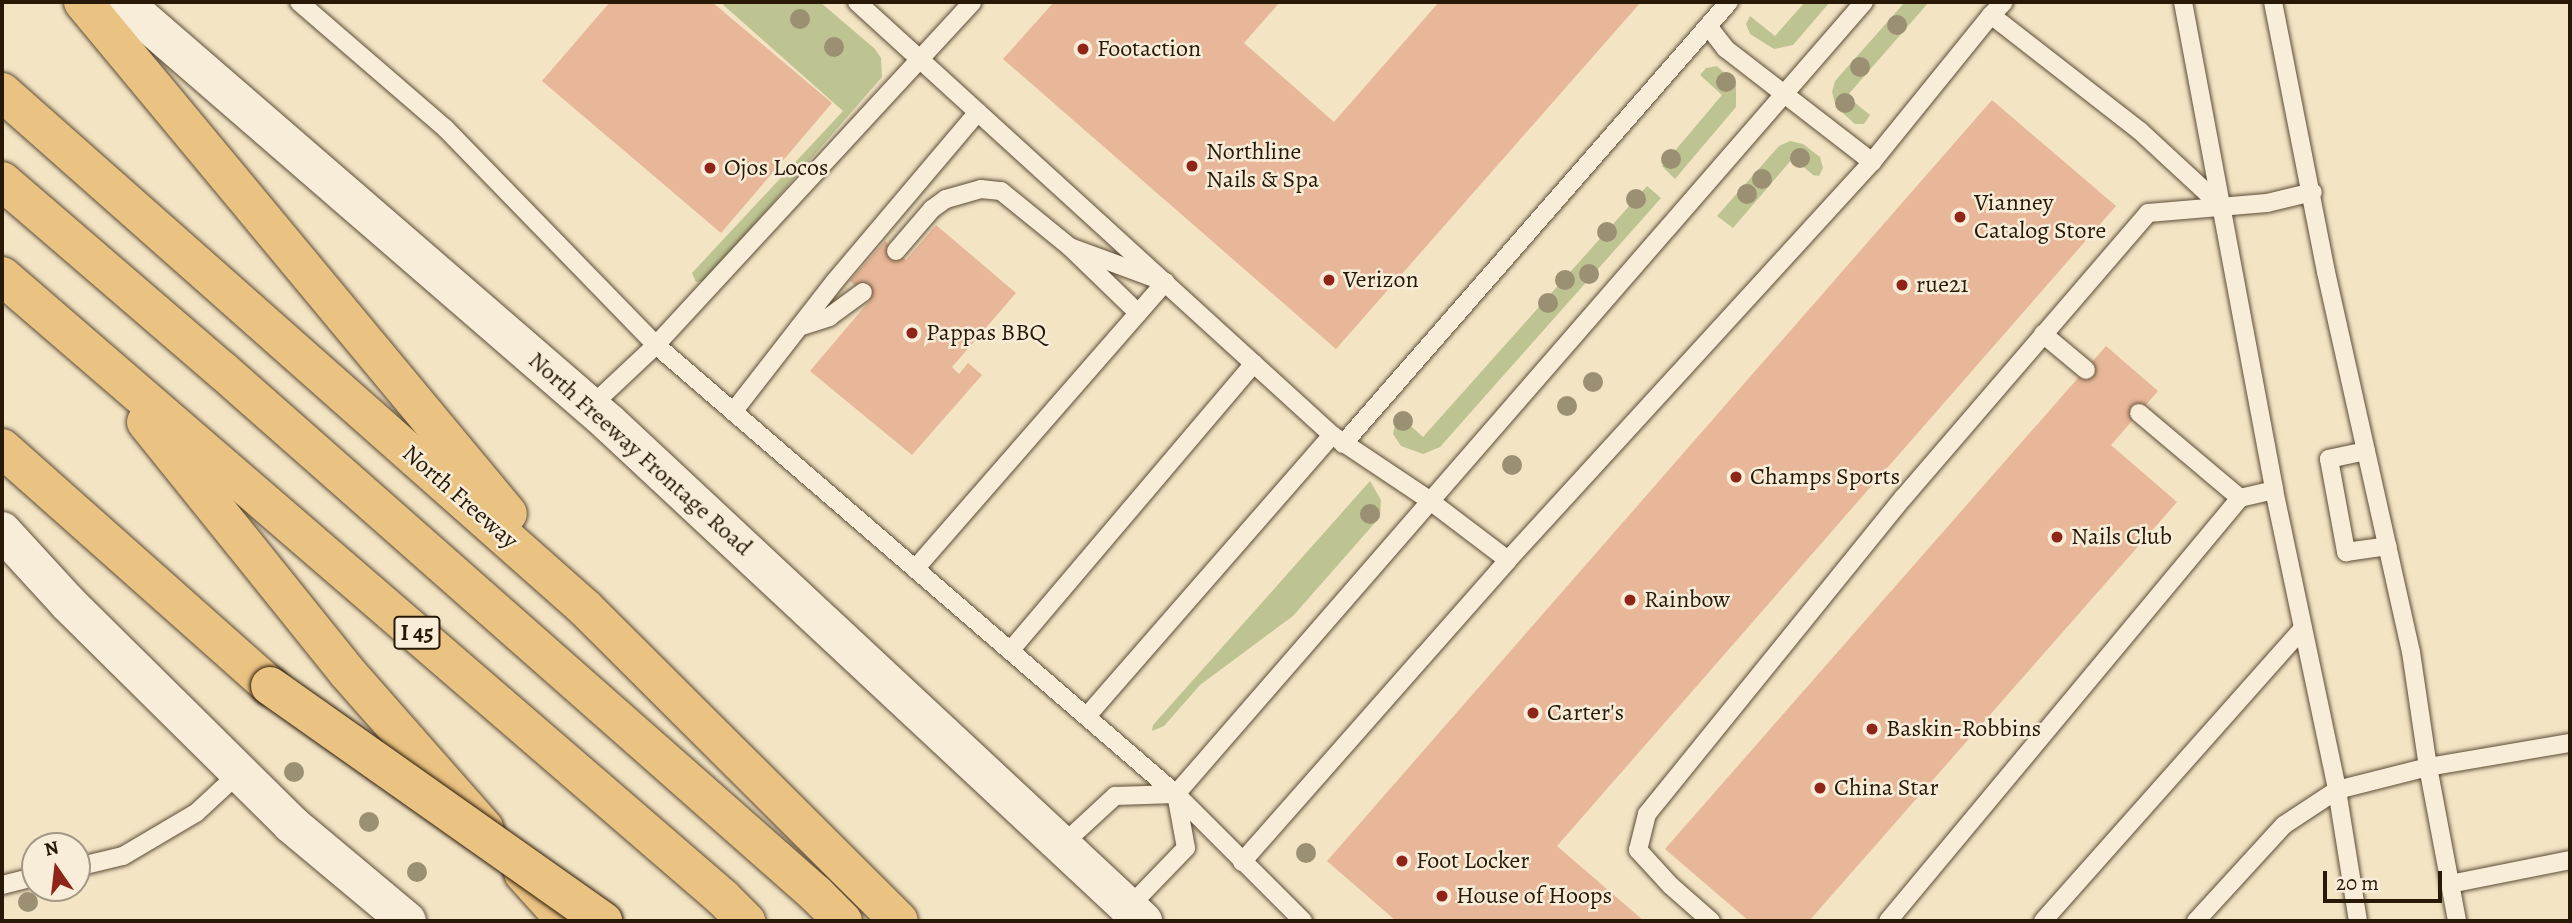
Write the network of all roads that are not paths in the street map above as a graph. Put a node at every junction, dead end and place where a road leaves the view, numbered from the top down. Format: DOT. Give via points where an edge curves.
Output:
graph roads {
  1 [pos="83,2"];
  2 [pos="123,2"];
  3 [pos="299,2"];
  4 [pos="858,2"];
  5 [pos="972,2"];
  6 [pos="1729,2"];
  7 [pos="1864,2"];
  8 [pos="2183,2"];
  9 [pos="2273,2"];
  10 [pos="1998,9"];
  11 [pos="1708,26"];
  12 [pos="920,58"];
  13 [pos="2,92"];
  14 [pos="1783,95"];
  15 [pos="978,112"];
  16 [pos="1872,162"];
  17 [pos="2,181"];
  18 [pos="2313,192"];
  19 [pos="2222,207"];
  20 [pos="1070,247"];
  21 [pos="896,251"];
  22 [pos="2,276"];
  23 [pos="1165,282"];
  24 [pos="863,292"];
  25 [pos="1138,313"];
  26 [pos="799,328"];
  27 [pos="2043,334"];
  28 [pos="656,345"];
  29 [pos="85,347"];
  30 [pos="1254,363"];
  31 [pos="2086,370"];
  32 [pos="590,407"];
  33 [pos="733,412"];
  34 [pos="2138,414"];
  35 [pos="1338,439"];
  36 [pos="2,448"];
  37 [pos="2366,451"];
  38 [pos="2274,490"];
  39 [pos="2241,498"];
  40 [pos="1429,500"];
  41 [pos="2,531"];
  42 [pos="2388,546"];
  43 [pos="1508,560"];
  44 [pos="915,569"];
  45 [pos="585,608"];
  46 [pos="2302,629"];
  47 [pos="1010,651"];
  48 [pos="1087,716"];
  49 [pos="2570,743"];
  50 [pos="2428,767"];
  51 [pos="239,773"];
  52 [pos="2337,790"];
  53 [pos="1176,794"];
  54 [pos="1063,844"];
  55 [pos="2570,860"];
  56 [pos="1242,862"];
  57 [pos="91,864"];
  58 [pos="21,880"];
  59 [pos="2450,884"];
  60 [pos="2,885"];
  61 [pos="1136,914"];
  62 [pos="407,921"];
  63 [pos="566,921"];
  64 [pos="603,921"];
  65 [pos="746,921"];
  66 [pos="843,921"];
  67 [pos="899,921"];
  68 [pos="1303,921"];
  69 [pos="1711,921"];
  70 [pos="1888,921"];
  71 [pos="2043,921"];
  72 [pos="2196,921"];
  73 [pos="2358,921"];
  74 [pos="2457,921"];
  1 -- 45 [label="highway"];
  2 -- 32 [label="main road, North Freeway Frontage Road"];
  3 -- 28 [label="lane" via="445,128"];
  4 -- 12 [label="lane"];
  5 -- 12 [label="lane"];
  6 -- 11 [label="lane"];
  7 -- 14 [label="lane"];
  8 -- 19 [label="lane"];
  9 -- 18 [label="lane"];
  10 -- 16 [label="lane"];
  10 -- 19 [label="lane"];
  11 -- 14 [label="lane" via="1726,49"];
  11 -- 35 [label="lane"];
  12 -- 15 [label="lane"];
  12 -- 28 [label="lane"];
  13 -- 45 [label="highway, North Freeway"];
  14 -- 16 [label="lane"];
  14 -- 40 [label="lane"];
  15 -- 23 [label="lane"];
  15 -- 26 [label="lane"];
  16 -- 43 [label="lane"];
  17 -- 66 [label="highway" via="244,389"];
  18 -- 19 [label="lane"];
  18 -- 37 [label="lane"];
  19 -- 27 [label="lane" via="2148,213"];
  19 -- 38 [label="lane"];
  20 -- 21 [label="lane" via="1001,191 981,189 961,192 932,209"];
  20 -- 23 [label="lane"];
  20 -- 25 [label="lane"];
  22 -- 29 [label="highway, I 45"];
  23 -- 25 [label="lane"];
  23 -- 30 [label="lane"];
  24 -- 26 [label="lane" via="829,317"];
  25 -- 44 [label="lane"];
  26 -- 33 [label="lane"];
  27 -- 31 [label="lane"];
  27 -- 69 [label="lane" via="1903,498 1647,814 1638,850"];
  28 -- 32 [label="lane"];
  28 -- 33 [label="lane"];
  29 -- 63 [label="highway" via="347,672"];
  29 -- 65 [label="highway, I 45"];
  30 -- 35 [label="lane"];
  30 -- 47 [label="lane"];
  32 -- 54 [label="main road, North Freeway Frontage Road"];
  33 -- 44 [label="lane"];
  34 -- 39 [label="lane"];
  35 -- 40 [label="lane"];
  35 -- 48 [label="lane"];
  36 -- 64 [label="highway, bridge" via="270,686"];
  37 -- 42 [label="lane"];
  37 -- 42 [label="lane" via="2329,459 2346,552"];
  38 -- 39 [label="lane"];
  38 -- 46 [label="lane"];
  39 -- 70 [label="lane"];
  40 -- 43 [label="lane"];
  40 -- 53 [label="lane"];
  41 -- 51 [label="main road"];
  42 -- 50 [label="lane"];
  43 -- 56 [label="lane"];
  44 -- 47 [label="lane"];
  45 -- 67 [label="highway, North Freeway"];
  46 -- 52 [label="lane"];
  46 -- 71 [label="lane"];
  47 -- 48 [label="lane"];
  48 -- 53 [label="lane"];
  49 -- 50 [label="lane"];
  50 -- 52 [label="lane"];
  50 -- 59 [label="lane"];
  51 -- 57 [label="lane" via="196,813 123,856"];
  51 -- 62 [label="main road" via="291,824"];
  52 -- 72 [label="lane" via="2284,825"];
  52 -- 73 [label="lane"];
  53 -- 54 [label="lane" via="1115,796"];
  53 -- 56 [label="lane"];
  53 -- 61 [label="lane" via="1186,848"];
  54 -- 61 [label="main road, North Freeway Frontage Road"];
  55 -- 59 [label="lane"];
  56 -- 68 [label="lane"];
  58 -- 60 [label="lane"];
  59 -- 74 [label="lane"];
}
